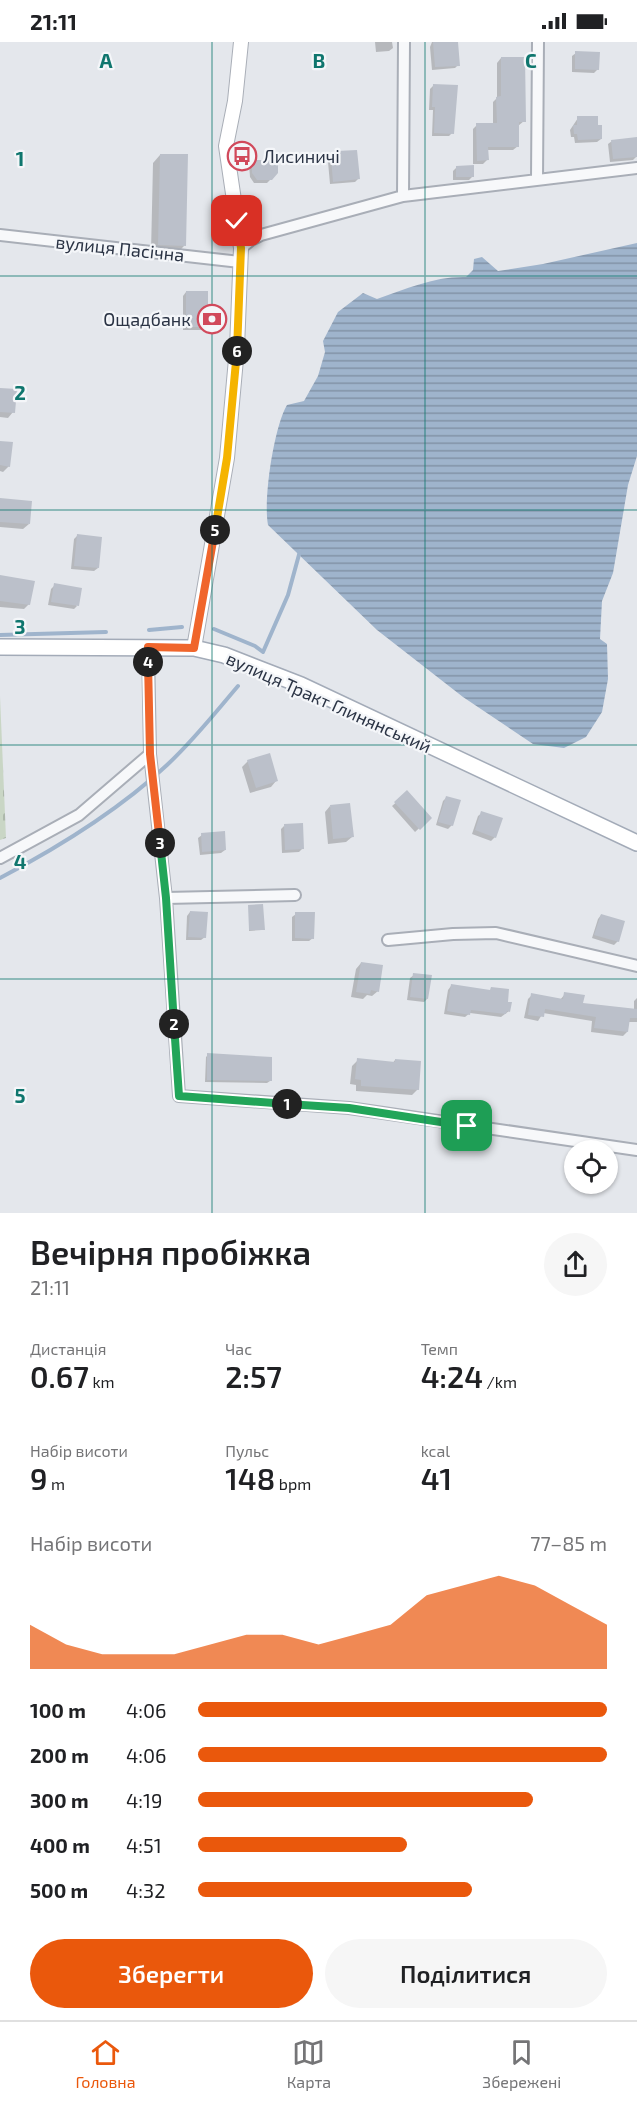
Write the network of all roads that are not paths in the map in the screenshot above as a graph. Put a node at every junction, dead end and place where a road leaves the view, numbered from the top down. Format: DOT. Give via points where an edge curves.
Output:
graph roads {
  1 [pos="241,42"];
  2 [pos="404,42"];
  3 [pos="538,42"];
  4 [pos="637,168"];
  5 [pos="537,179"];
  6 [pos="403,196"];
  7 [pos="0,235"];
  8 [pos="241,255"];
  9 [pos="0,647"];
  10 [pos="148,647"];
  11 [pos="194,648"];
  12 [pos="150,754"];
  13 [pos="637,843"];
  14 [pos="0,858"];
  15 [pos="295,895"];
  16 [pos="166,898"];
  17 [pos="387,940"];
  18 [pos="637,966"];
  19 [pos="637,1150"];
  1 -- 8 [label="main road" via="236,101 226,146"];
  2 -- 6 [label="street"];
  3 -- 5 [label="street"];
  4 -- 5 [label="street"];
  5 -- 6 [label="street"];
  6 -- 8 [label="street" via="261,235 250,240"];
  7 -- 8 [label="street, вулиця Пасічна"];
  8 -- 11 [label="main road" via="227,458"];
  9 -- 10 [label="main road, вулиця Тракт Глинянський"];
  10 -- 11 [label="main road, вулиця Тракт Глинянський"];
  10 -- 12 [label="street"];
  11 -- 13 [label="main road, вулиця Тракт Глинянський" via="224,655 301,686"];
  12 -- 14 [label="street" via="79,815"];
  12 -- 16 [label="street"];
  15 -- 16 [label="street"];
  16 -- 19 [label="street" via="179,1096 349,1108"];
  17 -- 18 [label="street" via="496,933"];
}
